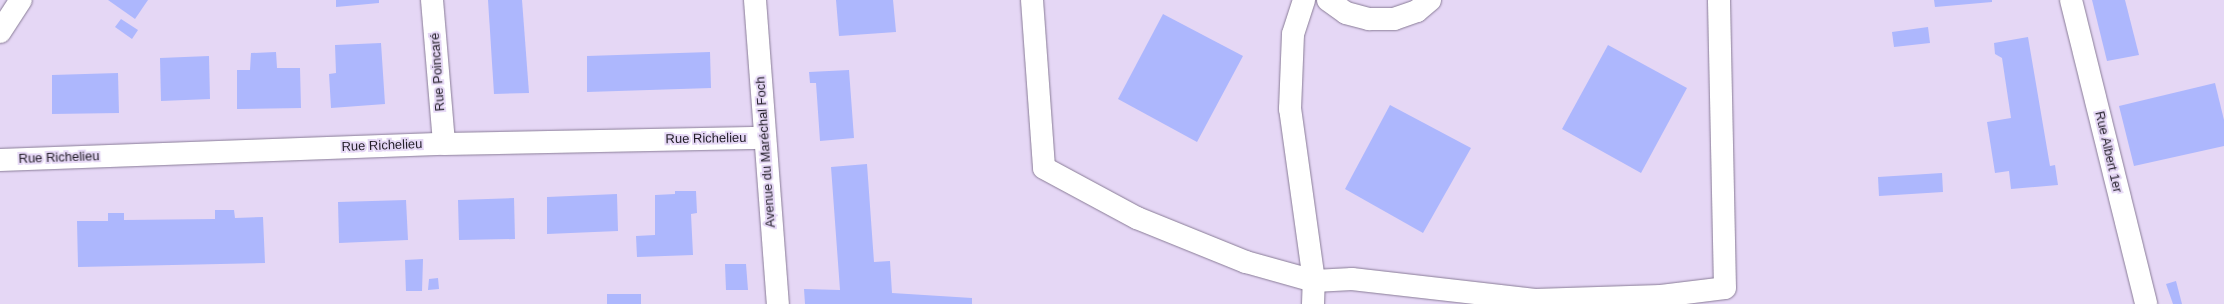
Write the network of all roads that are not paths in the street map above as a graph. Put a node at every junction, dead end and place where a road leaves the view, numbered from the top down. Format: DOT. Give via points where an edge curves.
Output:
graph roads {
  1 [pos="21,0"];
  2 [pos="432,0"];
  3 [pos="754,0"];
  4 [pos="1032,0"];
  5 [pos="1304,0"];
  6 [pos="1328,0"];
  7 [pos="1430,0"];
  8 [pos="1719,0"];
  9 [pos="2072,0"];
  10 [pos="0,32"];
  11 [pos="765,138"];
  12 [pos="444,144"];
  13 [pos="0,160"];
  14 [pos="1314,281"];
  15 [pos="1535,302"];
  16 [pos="778,304"];
  17 [pos="1313,304"];
  18 [pos="2146,304"];
  1 -- 10 [label="street"];
  2 -- 12 [label="street, Rue Poincaré"];
  3 -- 11 [label="street, Avenue du Maréchal Foch"];
  4 -- 14 [label="street" via="1044,168 1137,218 1246,262"];
  5 -- 14 [label="street" via="1293,34 1290,109"];
  6 -- 7 [label="street" via="1346,13 1369,20 1394,19 1417,11"];
  8 -- 15 [label="street" via="1725,288 1661,296"];
  9 -- 18 [label="street, Rue Albert 1er"];
  11 -- 12 [label="street, Rue Richelieu"];
  11 -- 16 [label="street, Avenue du Maréchal Foch"];
  12 -- 13 [label="street, Rue Richelieu"];
  14 -- 15 [label="street" via="1352,279"];
  14 -- 17 [label="street"];
}
